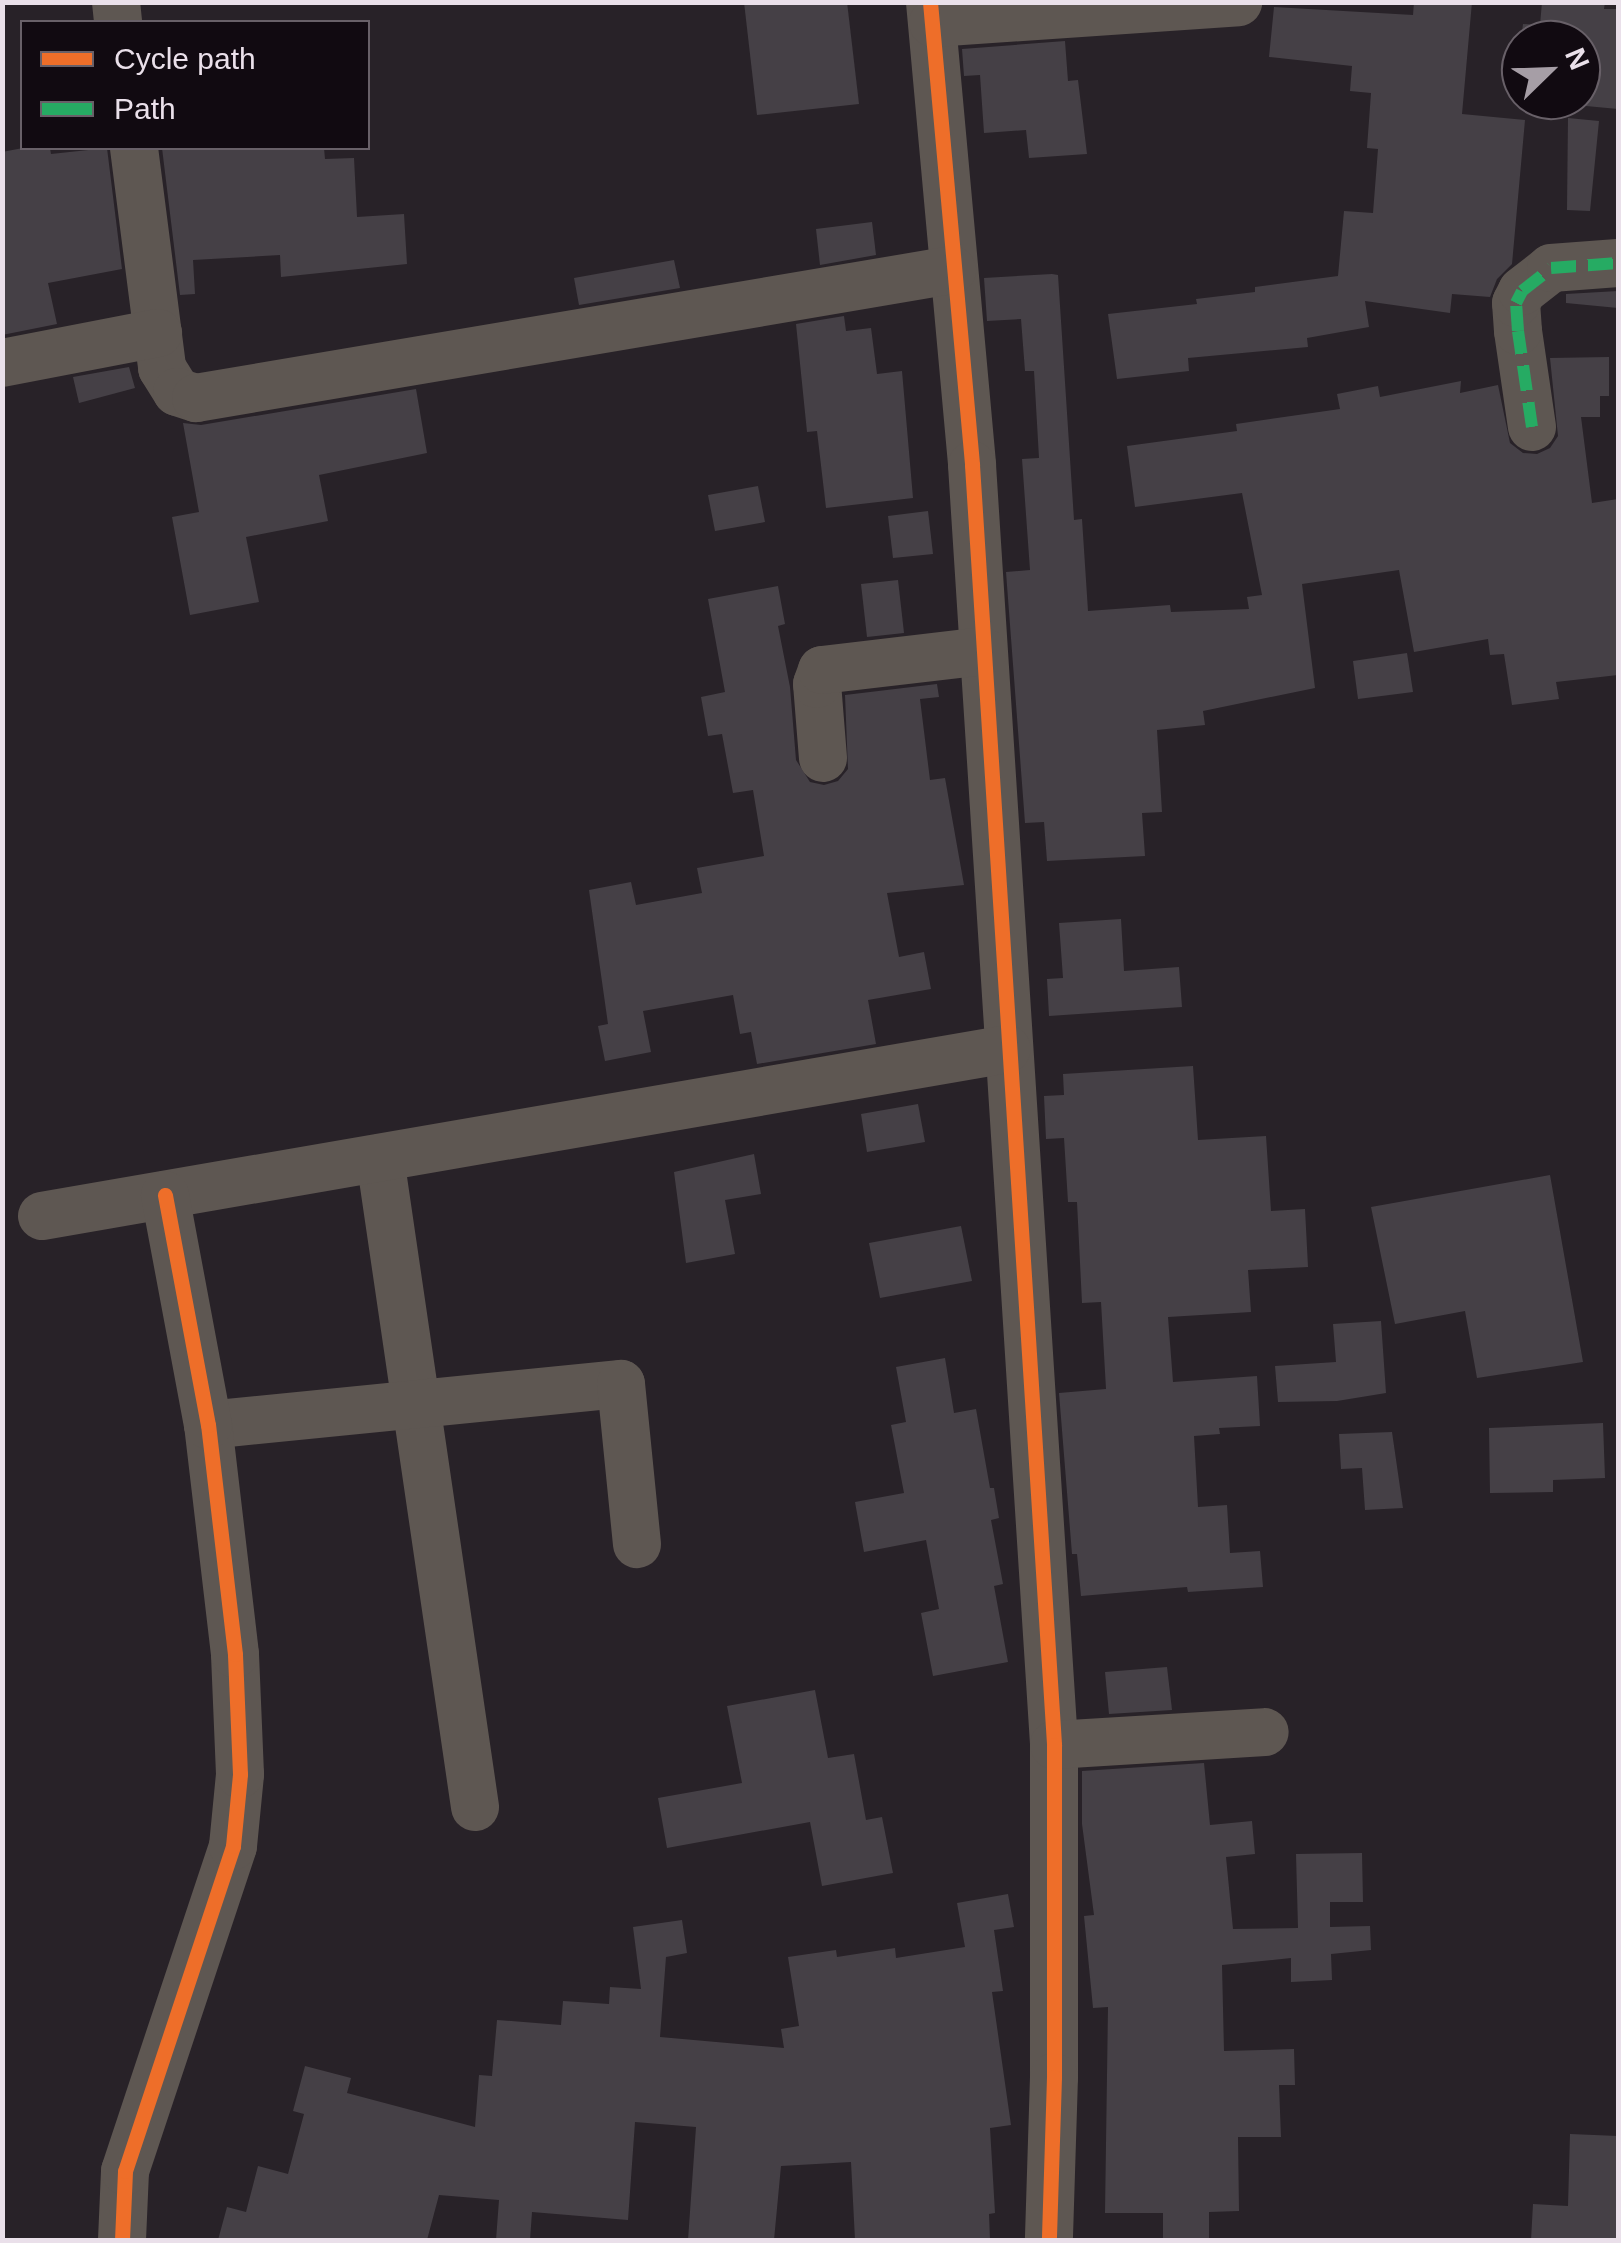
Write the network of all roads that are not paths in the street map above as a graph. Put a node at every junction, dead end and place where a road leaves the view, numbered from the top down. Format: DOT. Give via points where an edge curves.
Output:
graph roads {
  1 [pos="1238,2"];
  2 [pos="931,13"];
  3 [pos="134,150"];
  4 [pos="1618,263"];
  5 [pos="952,270"];
  6 [pos="158,333"];
  7 [pos="2,363"];
  8 [pos="1532,427"];
  9 [pos="983,651"];
  10 [pos="823,758"];
  11 [pos="1007,1049"];
  12 [pos="380,1158"];
  13 [pos="165,1195"];
  14 [pos="42,1216"];
  15 [pos="416,1405"];
  16 [pos="208,1425"];
  17 [pos="637,1544"];
  18 [pos="1265,1732"];
  19 [pos="1054,1745"];
  20 [pos="475,1807"];
  21 [pos="122,2240"];
  22 [pos="1049,2240"];
  1 -- 2 [label="street"];
  2 -- 5 [label="street"];
  3 -- 6 [label="street"];
  4 -- 8 [label="street" via="1551,268 1522,291 1518,331"];
  5 -- 6 [label="street" via="196,398 172,387"];
  5 -- 9 [label="street"];
  6 -- 7 [label="street"];
  9 -- 10 [label="street" via="822,670"];
  9 -- 11 [label="street"];
  11 -- 12 [label="street"];
  11 -- 19 [label="street"];
  12 -- 13 [label="street"];
  12 -- 15 [label="street"];
  13 -- 14 [label="street"];
  13 -- 16 [label="street"];
  15 -- 16 [label="street"];
  15 -- 17 [label="street" via="621,1384"];
  15 -- 20 [label="street"];
  16 -- 21 [label="street" via="235,1654 238,1820 125,2171"];
  18 -- 19 [label="street"];
  19 -- 22 [label="street"];
}
